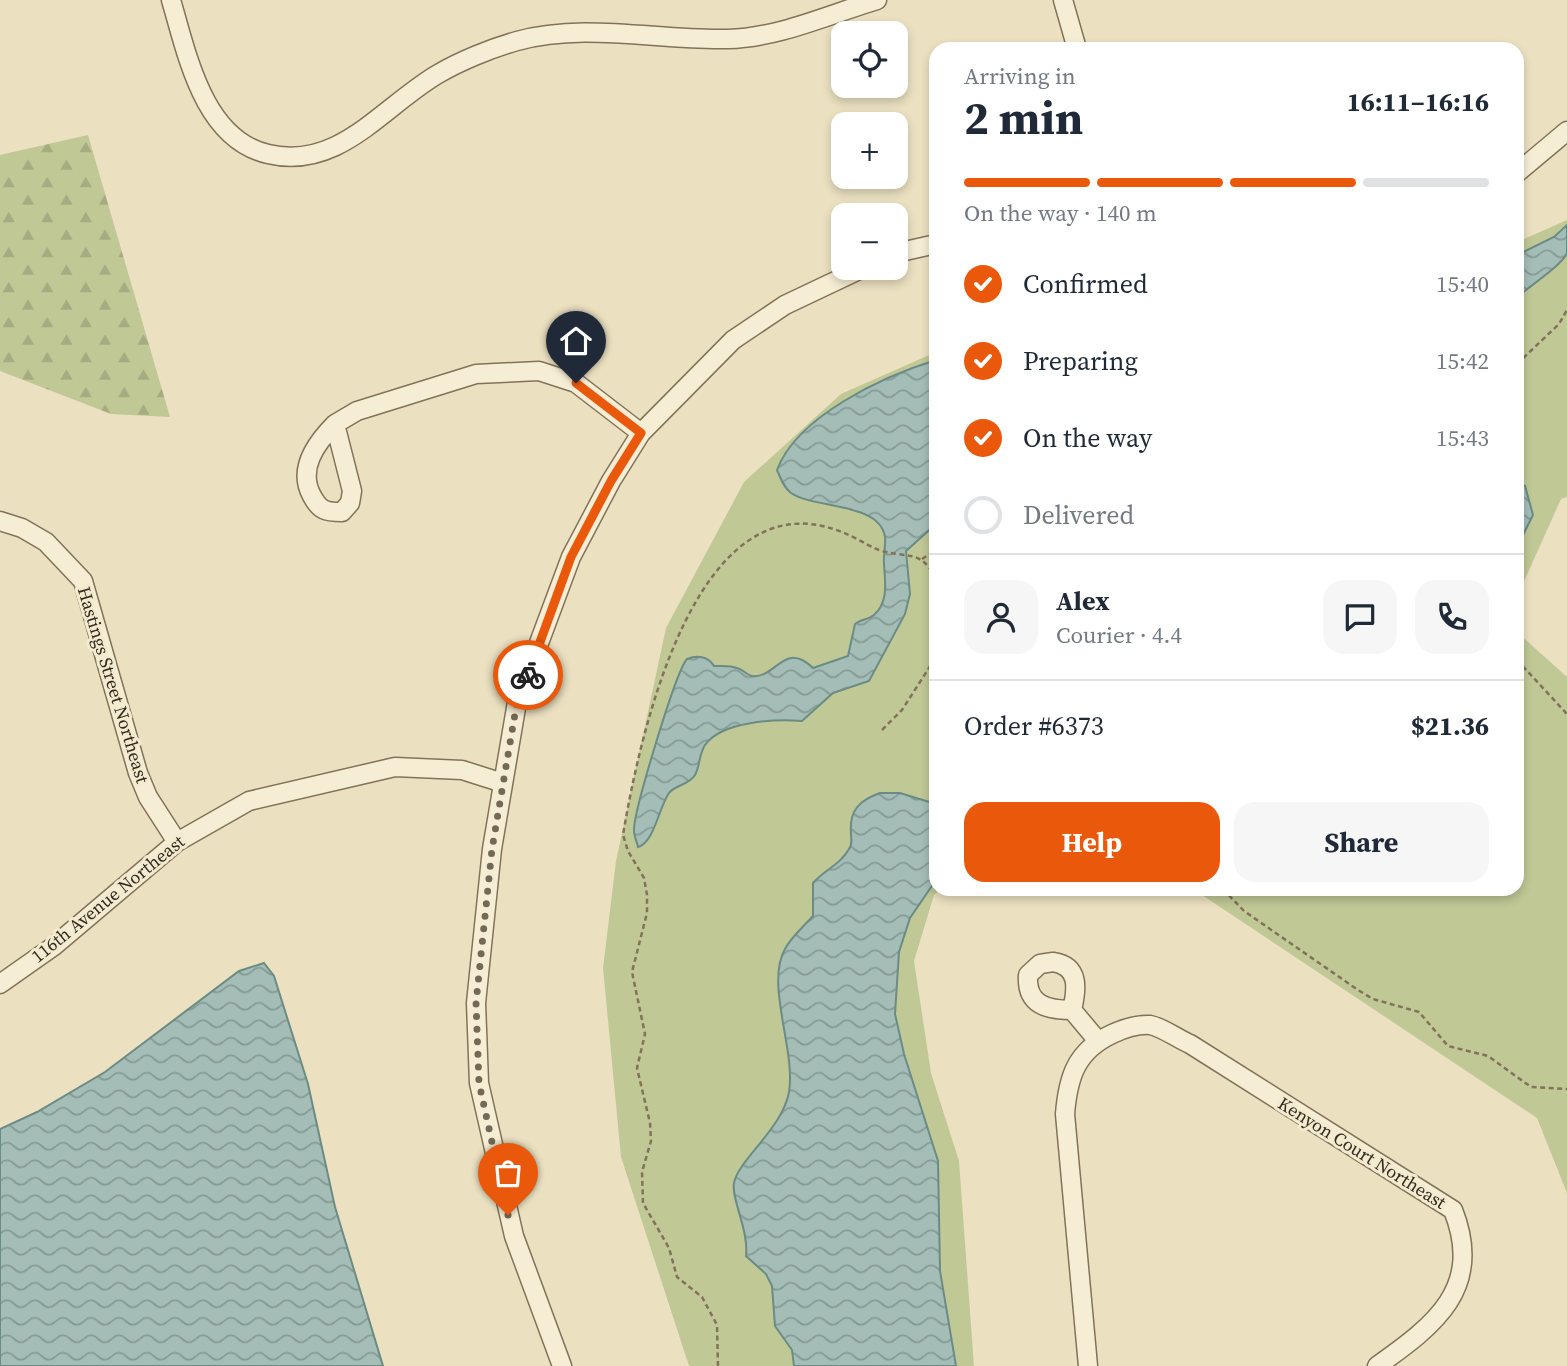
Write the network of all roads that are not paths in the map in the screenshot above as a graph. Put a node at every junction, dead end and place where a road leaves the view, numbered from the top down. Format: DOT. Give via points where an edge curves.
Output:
graph roads {
  1 [pos="171,0"];
  2 [pos="877,0"];
  3 [pos="1063,0"];
  4 [pos="1075,42"];
  5 [pos="1567,131"];
  6 [pos="1524,167"];
  7 [pos="929,246"];
  8 [pos="908,250"];
  9 [pos="838,280"];
  10 [pos="335,424"];
  11 [pos="641,433"];
  12 [pos="0,521"];
  13 [pos="503,783"];
  14 [pos="177,842"];
  15 [pos="0,984"];
  16 [pos="1072,1010"];
  17 [pos="1098,1041"];
  18 [pos="562,1366"];
  19 [pos="1087,1366"];
  20 [pos="1377,1366"];
  1 -- 2 [label="street" via="204,100 227,130 248,148 297,158 321,153 358,135 440,73 517,41 577,33 731,39 779,30"];
  3 -- 4 [label="street"];
  5 -- 6 [label="street"];
  7 -- 8 [label="street"];
  9 -- 11 [label="street" via="785,305 733,340"];
  10 -- 11 [label="street" via="356,411 476,374 539,371 576,383"];
  11 -- 13 [label="street" via="571,557 517,702"];
  12 -- 14 [label="street, Hastings Street Northeast" via="46,542 83,581 138,773"];
  13 -- 14 [label="street, 116th Avenue Northeast" via="462,770 394,767 249,801"];
  13 -- 18 [label="street" via="476,1003 479,1083 513,1236"];
  14 -- 15 [label="street, 116th Avenue Northeast" via="54,946"];
  16 -- 17 [label="street"];
  17 -- 19 [label="street, Kenyon Court Northeast" via="1078,1059 1068,1083 1065,1114"];
  17 -- 20 [label="street, Kenyon Court Northeast" via="1127,1028 1150,1026 1170,1035 1454,1210 1463,1235 1457,1292 1437,1320"];
}
